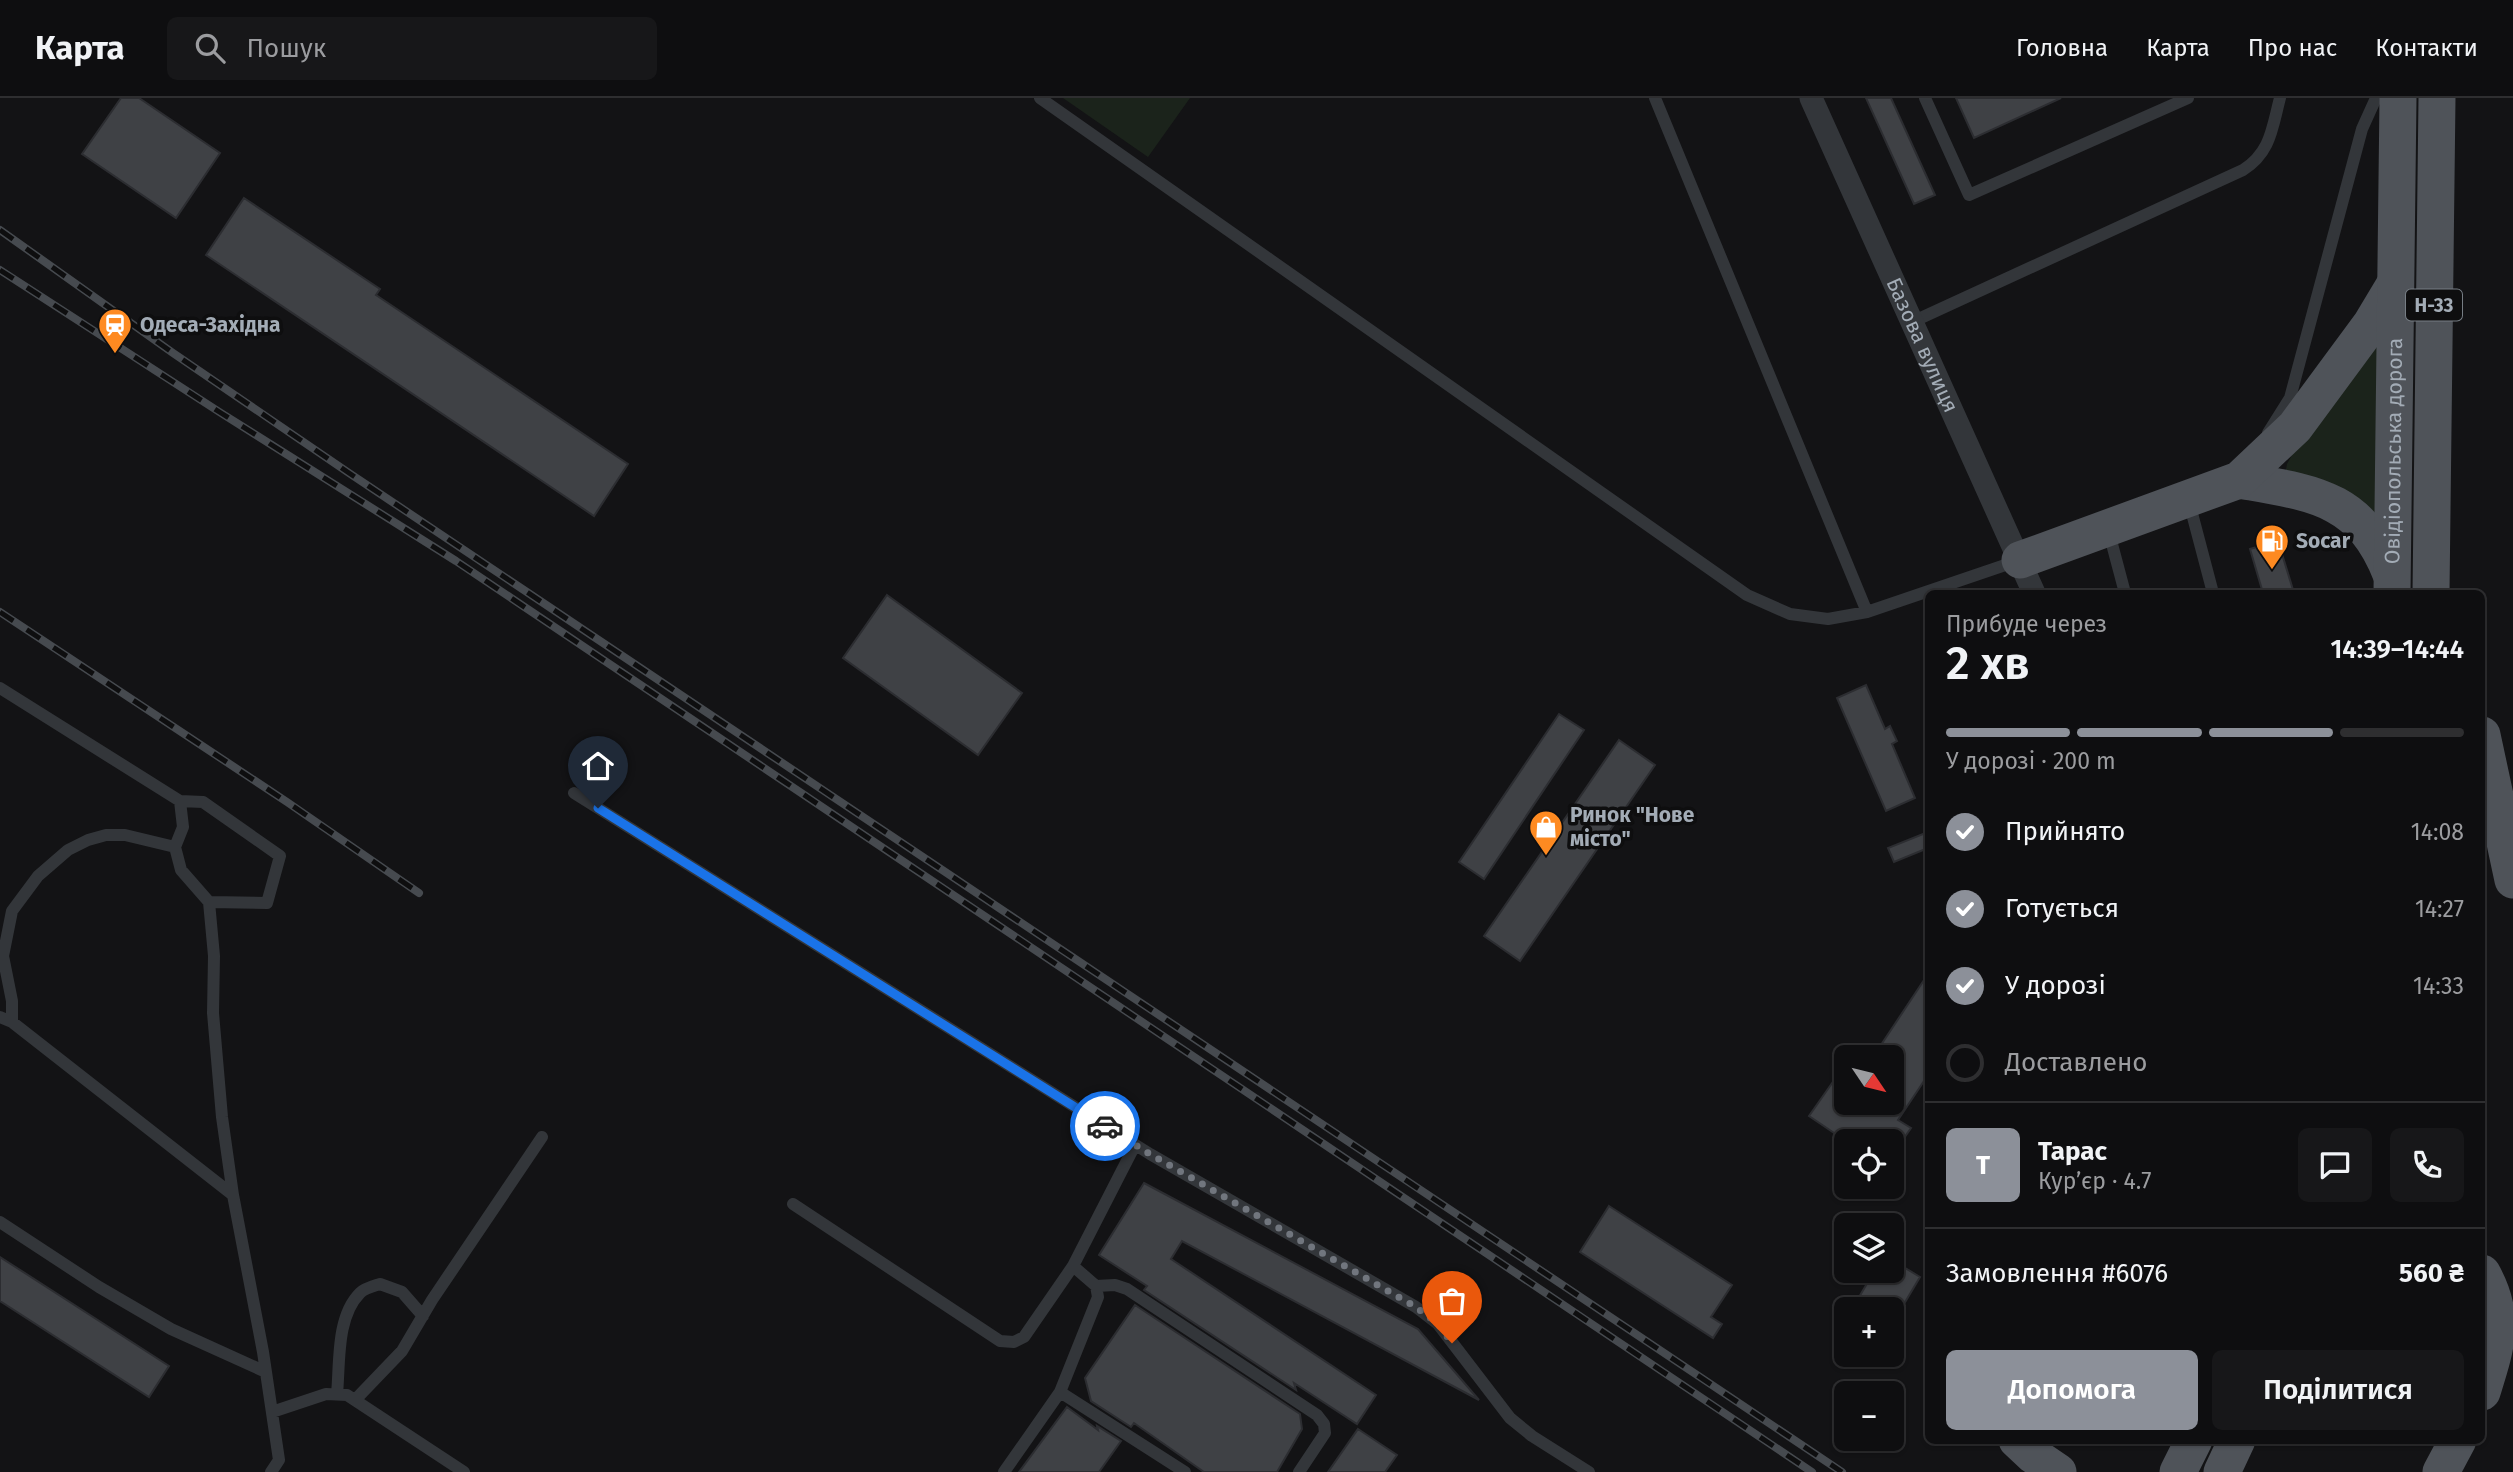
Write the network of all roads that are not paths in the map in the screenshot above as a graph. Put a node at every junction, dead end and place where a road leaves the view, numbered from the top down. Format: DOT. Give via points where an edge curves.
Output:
graph roads {
  1 [pos="1040,98"];
  2 [pos="1655,98"];
  3 [pos="1811,98"];
  4 [pos="1925,98"];
  5 [pos="2188,98"];
  6 [pos="2280,98"];
  7 [pos="2376,98"];
  8 [pos="2398,98"];
  9 [pos="2437,98"];
  10 [pos="2395,284"];
  11 [pos="1912,322"];
  12 [pos="2239,480"];
  13 [pos="2188,498"];
  14 [pos="2432,512"];
  15 [pos="2107,527"];
  16 [pos="2020,560"];
  17 [pos="2392,585"];
  18 [pos="1932,590"];
  19 [pos="2033,590"];
  20 [pos="2124,590"];
  21 [pos="2212,590"];
  22 [pos="2431,590"];
  23 [pos="2450,590"];
  24 [pos="1925,592"];
  25 [pos="1867,612"];
  26 [pos="0,688"];
  27 [pos="2485,749"];
  28 [pos="574,793"];
  29 [pos="180,801"];
  30 [pos="175,846"];
  31 [pos="2513,880"];
  32 [pos="209,902"];
  33 [pos="6,1019"];
  34 [pos="542,1137"];
  35 [pos="1135,1145"];
  36 [pos="233,1195"];
  37 [pos="793,1205"];
  38 [pos="0,1222"];
  39 [pos="1073,1266"];
  40 [pos="2485,1278"];
  41 [pos="1096,1286"];
  42 [pos="422,1317"];
  43 [pos="266,1372"];
  44 [pos="2485,1382"];
  45 [pos="1060,1392"];
  46 [pos="337,1394"];
  47 [pos="355,1400"];
  48 [pos="272,1412"];
  49 [pos="2022,1444"];
  50 [pos="2456,1444"];
  51 [pos="271,1472"];
  52 [pos="464,1472"];
  53 [pos="1004,1472"];
  54 [pos="1185,1472"];
  55 [pos="1299,1472"];
  56 [pos="1589,1472"];
  57 [pos="2058,1472"];
  58 [pos="2441,1472"];
  1 -- 25 [label="lane" via="1747,595 1790,614 1828,619"];
  2 -- 25 [label="lane"];
  3 -- 11 [label="street, Базова вулиця"];
  4 -- 5 [label="lane" via="1969,195"];
  6 -- 11 [label="lane" via="2270,141 2262,155 2243,170"];
  7 -- 12 [label="lane" via="2362,129 2290,398"];
  8 -- 10 [label="main road, Овідіопольська дорога / Н-33"];
  9 -- 14 [label="main road, Овідіопольська дорога / Н-33"];
  10 -- 12 [label="main road" via="2295,427"];
  10 -- 17 [label="main road, Овідіопольська дорога / Н-33"];
  11 -- 16 [label="street, Базова вулиця"];
  12 -- 13 [label="main road"];
  12 -- 17 [label="main road" via="2322,497 2342,509 2364,526 2381,549"];
  13 -- 15 [label="main road"];
  13 -- 21 [label="lane"];
  14 -- 22 [label="main road, Овідіопольська дорога / Н-33"];
  14 -- 23 [label="main road"];
  15 -- 16 [label="main road"];
  15 -- 20 [label="lane"];
  16 -- 18 [label="lane"];
  16 -- 19 [label="street, Базова вулиця"];
  24 -- 25 [label="lane"];
  26 -- 29 [label="lane"];
  27 -- 31 [label="main road"];
  28 -- 35 [label="lane"];
  29 -- 30 [label="lane" via="183,827"];
  29 -- 32 [label="lane" via="203,802 280,856 267,903"];
  30 -- 32 [label="lane" via="181,870"];
  30 -- 33 [label="lane" via="106,835 68,850 38,876 12,911 3,956 12,1001"];
  32 -- 36 [label="lane" via="214,1027"];
  33 -- 36 [label="lane"];
  34 -- 42 [label="lane"];
  35 -- 39 [label="lane"];
  35 -- 56 [label="lane" via="1416,1307 1438,1324 1510,1418"];
  36 -- 43 [label="lane"];
  37 -- 39 [label="lane" via="1000,1340 1014,1342 1024,1336"];
  38 -- 43 [label="lane" via="171,1329"];
  39 -- 41 [label="lane"];
  40 -- 44 [label="main road" via="2497,1313 2498,1336"];
  41 -- 45 [label="lane" via="1098,1297"];
  41 -- 55 [label="lane" via="1115,1284 1127,1289 1317,1415 1325,1433"];
  42 -- 46 [label="lane" via="402,1292 380,1283 361,1292 347,1312"];
  42 -- 47 [label="lane" via="402,1351"];
  43 -- 48 [label="lane"];
  45 -- 53 [label="lane"];
  45 -- 54 [label="lane"];
  46 -- 47 [label="lane"];
  46 -- 48 [label="lane"];
  47 -- 52 [label="lane"];
  48 -- 51 [label="lane" via="279,1460"];
  49 -- 57 [label="main road"];
  50 -- 58 [label="main road"];
}
